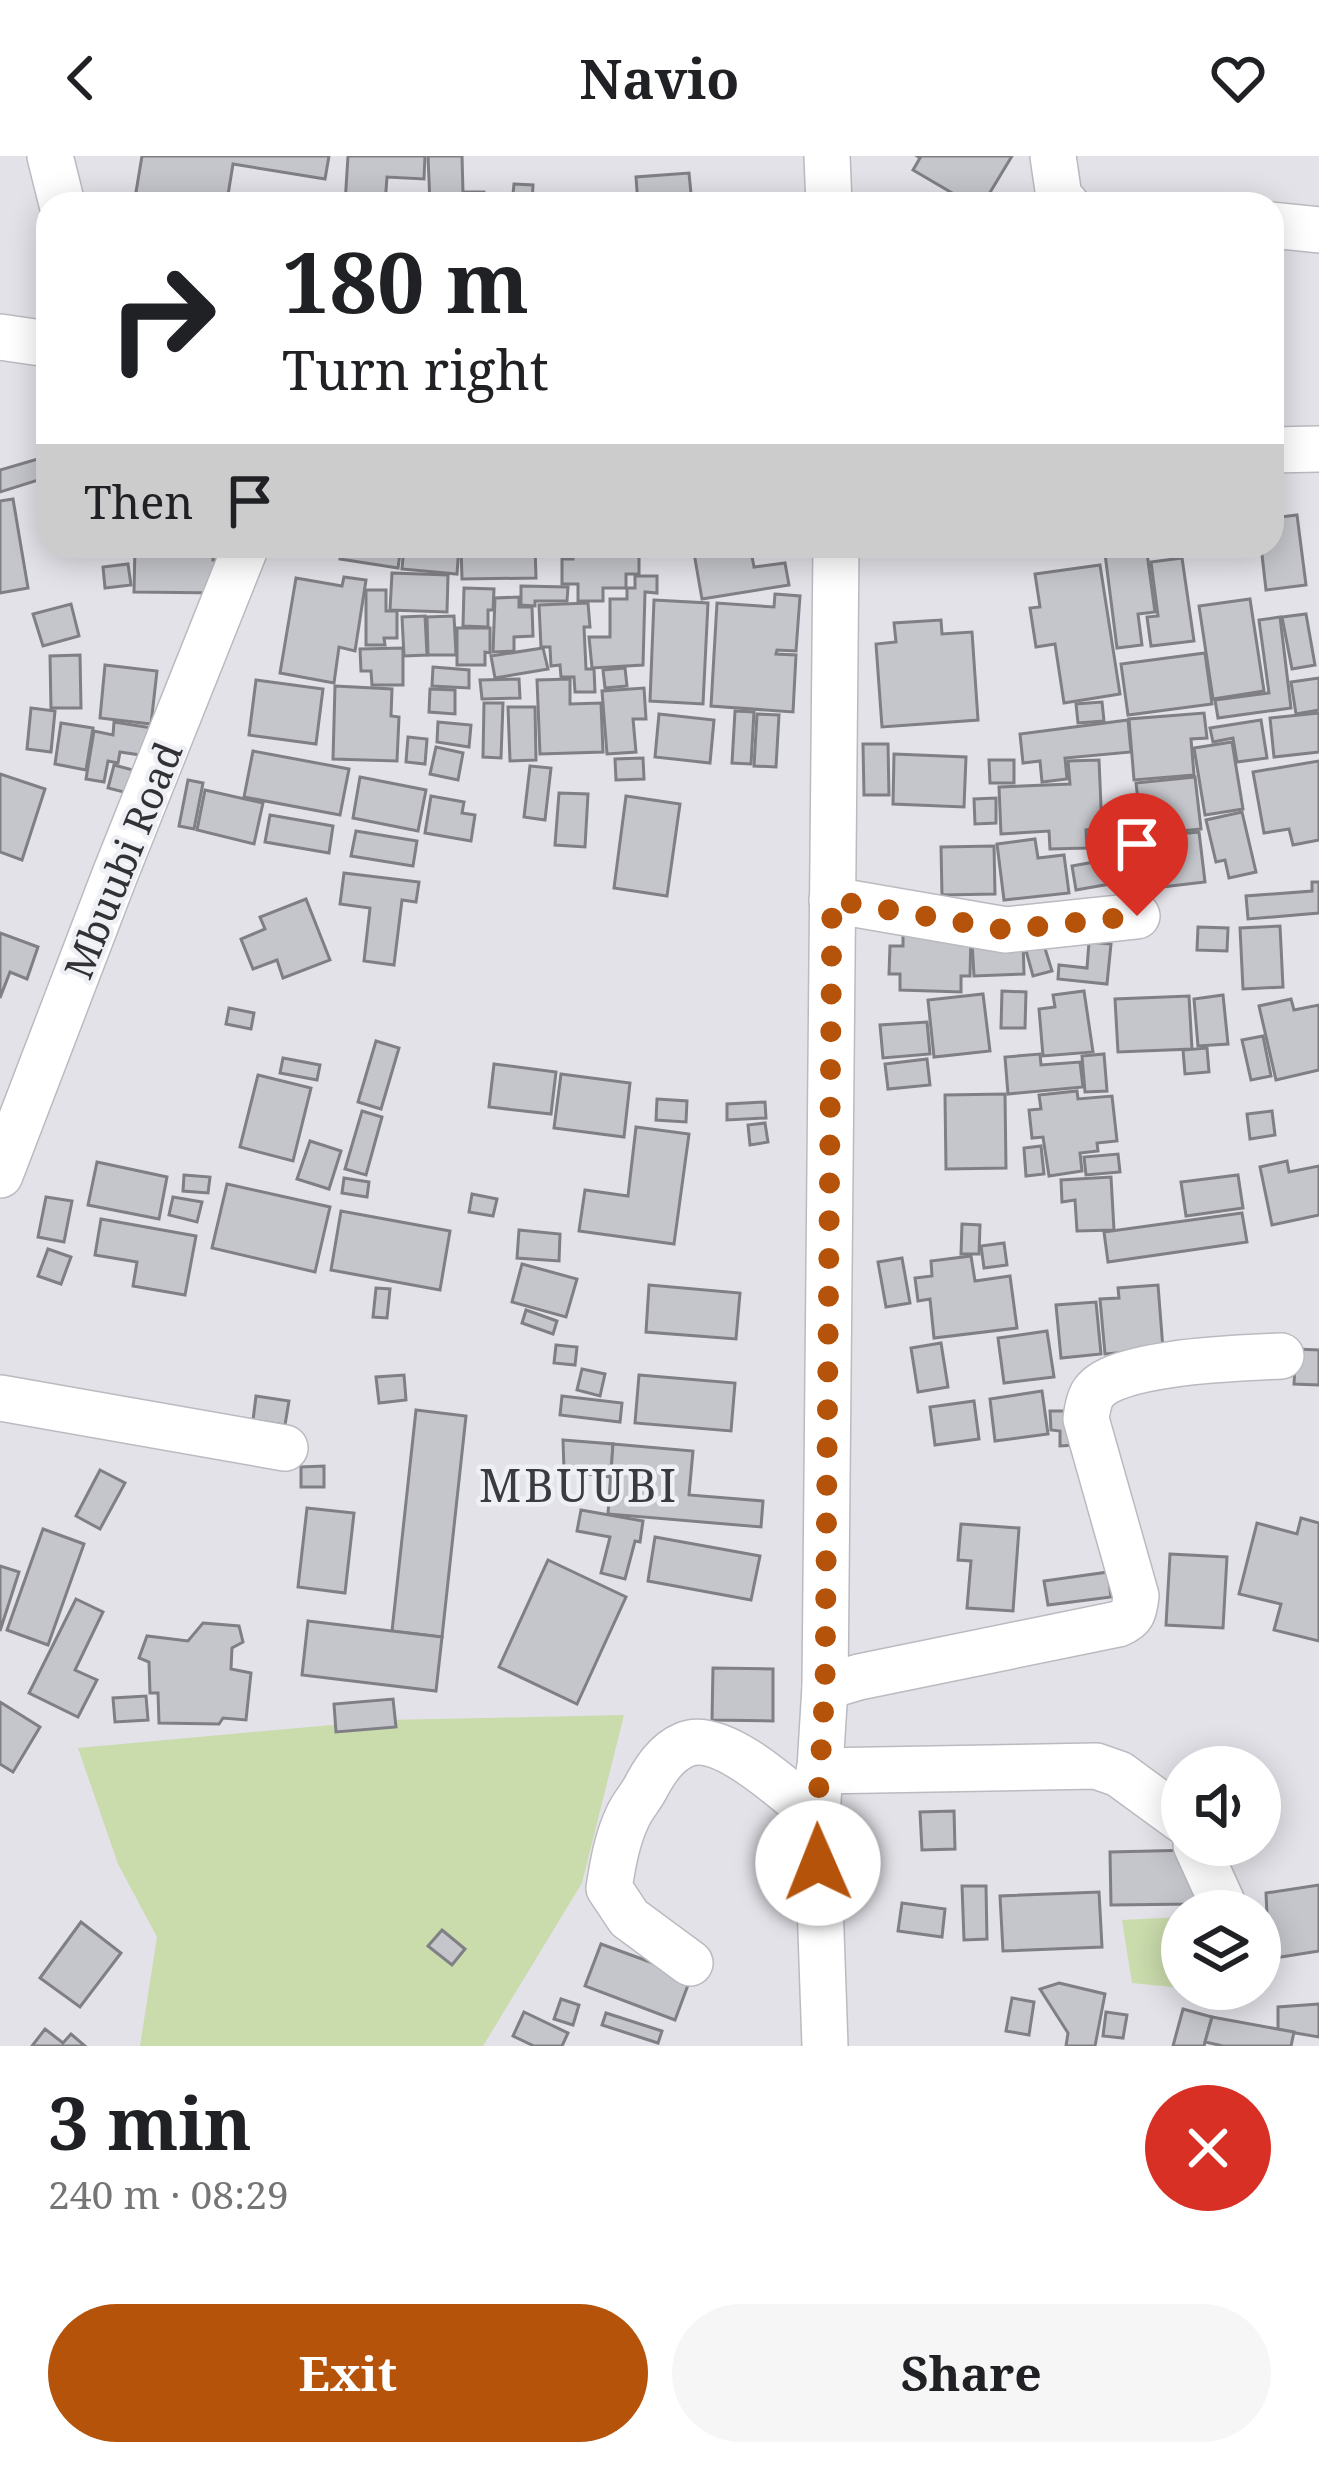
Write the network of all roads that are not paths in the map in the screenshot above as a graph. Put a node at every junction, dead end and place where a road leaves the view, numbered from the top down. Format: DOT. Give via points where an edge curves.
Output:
graph roads {
  1 [pos="50,156"];
  2 [pos="827,156"];
  3 [pos="1053,156"];
  4 [pos="59,192"];
  5 [pos="828,192"];
  6 [pos="1058,192"];
  7 [pos="1284,226"];
  8 [pos="1319,230"];
  9 [pos="0,337"];
  10 [pos="36,342"];
  11 [pos="1319,449"];
  12 [pos="1284,450"];
  13 [pos="241,558"];
  14 [pos="836,558"];
  15 [pos="832,900"];
  16 [pos="1137,916"];
  17 [pos="0,1175"];
  18 [pos="1282,1356"];
  19 [pos="0,1398"];
  20 [pos="284,1448"];
  21 [pos="825,1687"];
  22 [pos="819,1771"];
  23 [pos="1161,1805"];
  24 [pos="817,1817"];
  25 [pos="690,1963"];
  26 [pos="825,2046"];
  1 -- 4 [label="street"];
  2 -- 5 [label="street"];
  3 -- 6 [label="street"];
  7 -- 8 [label="street"];
  9 -- 10 [label="street"];
  11 -- 12 [label="street"];
  13 -- 17 [label="street, Mbuubi Road"];
  14 -- 15 [label="street"];
  15 -- 16 [label="street" via="1006,930"];
  15 -- 21 [label="street"];
  18 -- 21 [label="street" via="1112,1376 1091,1394 1085,1419 1136,1596 1130,1619"];
  19 -- 20 [label="street"];
  21 -- 22 [label="street"];
  22 -- 23 [label="street" via="1096,1766"];
  22 -- 24 [label="street"];
  24 -- 25 [label="street" via="739,1755 701,1742 684,1744 658,1765 628,1816 609,1888 628,1918"];
  24 -- 26 [label="street"];
}
